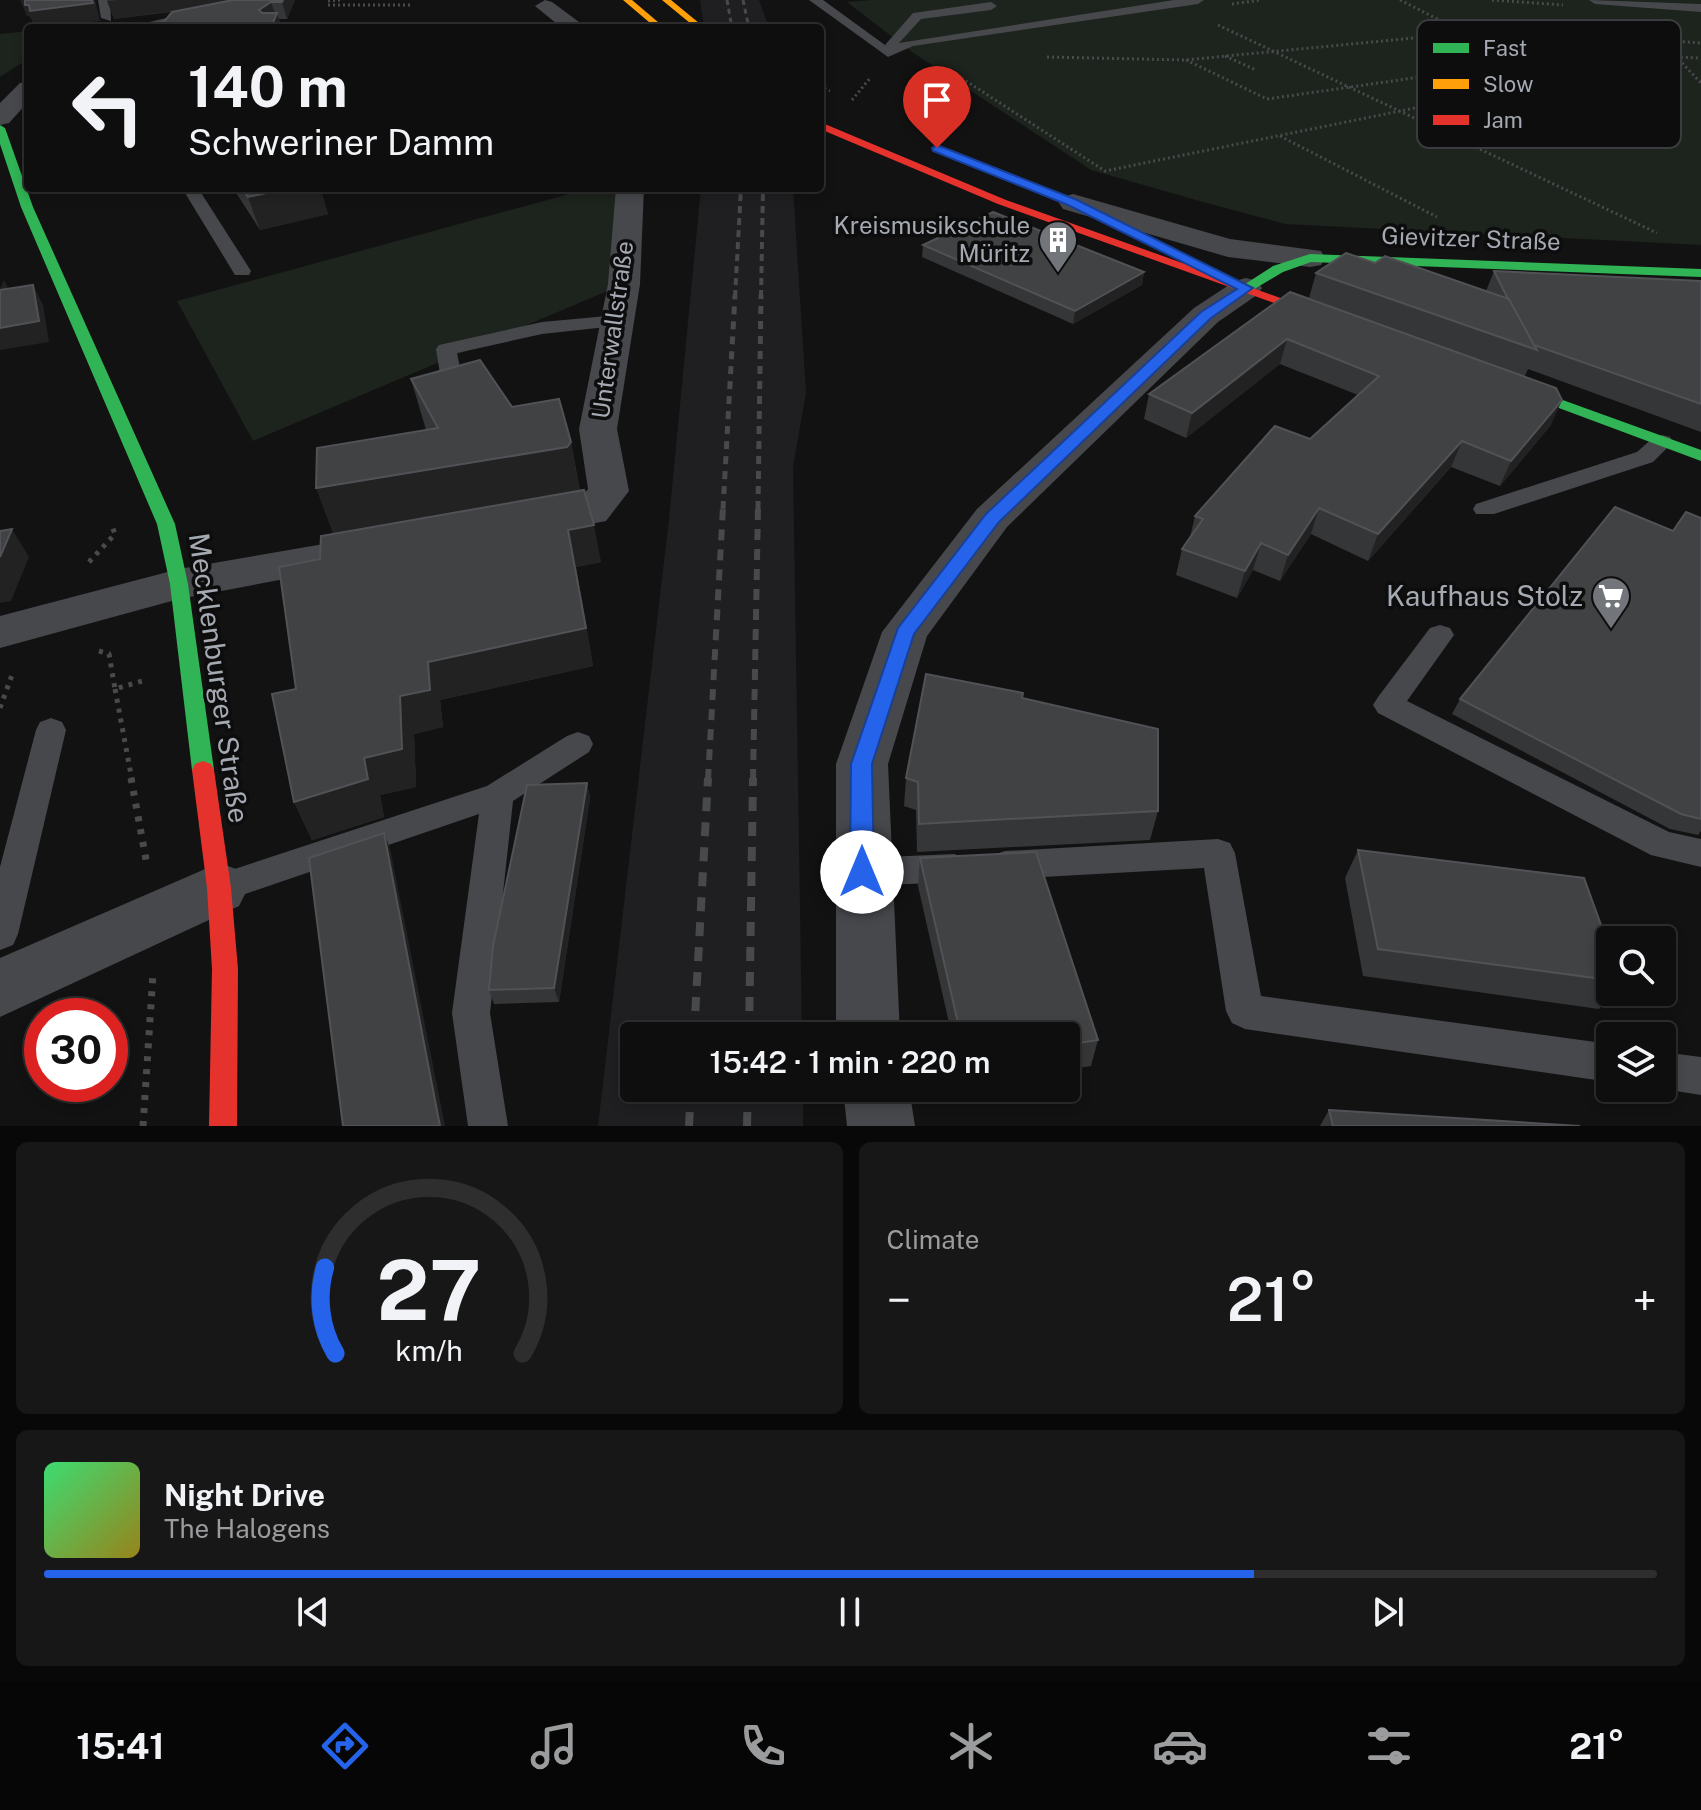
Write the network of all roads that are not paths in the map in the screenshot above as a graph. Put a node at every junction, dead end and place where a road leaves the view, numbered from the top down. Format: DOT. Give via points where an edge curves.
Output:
graph roads {
  1 [pos="104,0"];
  2 [pos="277,0"];
  3 [pos="627,0"];
  4 [pos="666,0"];
  5 [pos="815,0"];
  6 [pos="1198,0"];
  7 [pos="1595,0"];
  8 [pos="545,6"];
  9 [pos="991,6"];
  10 [pos="1701,8"];
  11 [pos="107,18"];
  12 [pos="163,24"];
  13 [pos="570,24"];
  14 [pos="656,24"];
  15 [pos="695,24"];
  16 [pos="888,53"];
  17 [pos="24,92"];
  18 [pos="0,118"];
  19 [pos="824,127"];
  20 [pos="0,128"];
  21 [pos="193,192"];
  22 [pos="630,192"];
  23 [pos="1065,200"];
  24 [pos="1310,258"];
  25 [pos="242,271"];
  26 [pos="1701,273"];
  27 [pos="1246,288"];
  28 [pos="618,321"];
  29 [pos="1354,326"];
  30 [pos="1484,375"];
  31 [pos="454,392"];
  32 [pos="1662,442"];
  33 [pos="1701,456"];
  34 [pos="1485,509"];
  35 [pos="499,528"];
  36 [pos="408,544"];
  37 [pos="179,584"];
  38 [pos="0,632"];
  39 [pos="1440,635"];
  40 [pos="51,730"];
  41 [pos="578,744"];
  42 [pos="498,795"];
  43 [pos="1701,853"];
  44 [pos="862,872"];
  45 [pos="219,888"];
  46 [pos="0,934"];
  47 [pos="0,988"];
  48 [pos="867,1022"];
  49 [pos="1596,1061"];
  50 [pos="1676,1073"];
  51 [pos="1701,1076"];
  52 [pos="878,1102"];
  53 [pos="223,1126"];
  54 [pos="488,1126"];
  55 [pos="881,1126"];
  1 -- 11 [label="lane"];
  2 -- 12 [label="street"];
  3 -- 14 [label="main road"];
  4 -- 15 [label="main road"];
  5 -- 16 [label="lane"];
  6 -- 16 [label="lane" via="910,43"];
  7 -- 10 [label="lane"];
  8 -- 13 [label="street"];
  9 -- 16 [label="lane" via="917,16"];
  17 -- 18 [label="street"];
  19 -- 27 [label="main road" via="1014,206"];
  20 -- 37 [label="main road, Mecklenburger Straße" via="27,207 166,524"];
  21 -- 25 [label="lane"];
  22 -- 28 [label="street, Unterwallstraße"];
  23 -- 24 [label="street" via="1228,248"];
  23 -- 27 [label="main road"];
  24 -- 26 [label="main road, Gievitzer Straße"];
  24 -- 27 [label="main road, Gievitzer Straße"];
  27 -- 29 [label="main road"];
  27 -- 44 [label="street" via="1206,315 992,518 905,632 862,764"];
  28 -- 31 [label="lane" via="542,328 446,349"];
  28 -- 35 [label="street, Unterwallstraße" via="598,429 609,491 591,512"];
  30 -- 32 [label="main road"];
  32 -- 33 [label="main road"];
  32 -- 34 [label="lane" via="1645,457"];
  36 -- 37 [label="street"];
  37 -- 38 [label="street"];
  37 -- 45 [label="main road, Mecklenburger Straße"];
  39 -- 43 [label="lane" via="1388,705 1663,845"];
  40 -- 46 [label="lane"];
  41 -- 42 [label="lane"];
  42 -- 45 [label="lane"];
  42 -- 54 [label="lane" via="471,1013"];
  44 -- 48 [label="street"];
  44 -- 49 [label="lane" via="1218,853 1245,1011"];
  45 -- 47 [label="street"];
  45 -- 53 [label="main road, Mecklenburger Straße" via="225,969"];
  50 -- 51 [label="lane"];
  52 -- 55 [label="street"];
}
